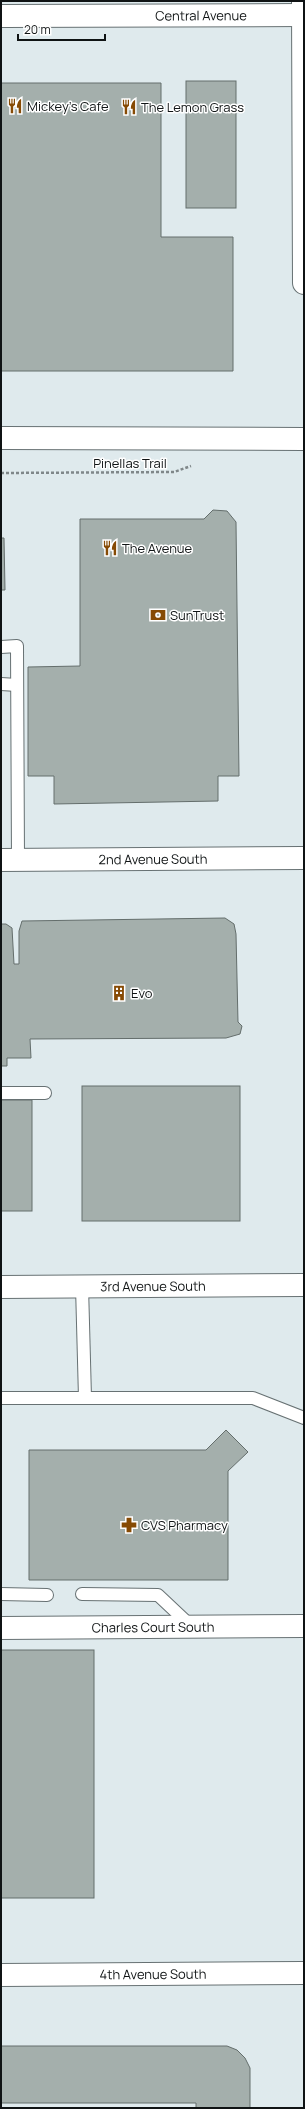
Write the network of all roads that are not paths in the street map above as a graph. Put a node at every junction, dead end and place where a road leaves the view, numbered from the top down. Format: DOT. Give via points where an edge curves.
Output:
graph roads {
  1 [pos="303,10"];
  2 [pos="1,16"];
  3 [pos="304,283"];
  4 [pos="1,438"];
  5 [pos="304,439"];
  6 [pos="1,646"];
  7 [pos="1,684"];
  8 [pos="17,685"];
  9 [pos="304,858"];
  10 [pos="10,860"];
  11 [pos="1,1093"];
  12 [pos="45,1093"];
  13 [pos="304,1285"];
  14 [pos="82,1286"];
  15 [pos="1,1287"];
  16 [pos="1,1398"];
  17 [pos="85,1398"];
  18 [pos="304,1418"];
  19 [pos="1,1594"];
  20 [pos="82,1594"];
  21 [pos="47,1595"];
  22 [pos="304,1626"];
  23 [pos="192,1627"];
  24 [pos="1,1628"];
  25 [pos="304,1973"];
  26 [pos="1,1975"];
  1 -- 2 [label="street, Central Avenue"];
  1 -- 3 [label="street"];
  4 -- 5 [label="street"];
  6 -- 8 [label="lane" via="17,646"];
  7 -- 8 [label="lane"];
  8 -- 10 [label="lane"];
  9 -- 10 [label="street, 2nd Avenue South"];
  11 -- 12 [label="lane"];
  13 -- 14 [label="street, 3rd Avenue South"];
  14 -- 15 [label="street, 3rd Avenue South"];
  14 -- 17 [label="lane"];
  16 -- 17 [label="lane"];
  17 -- 18 [label="lane" via="253,1398"];
  19 -- 21 [label="lane"];
  20 -- 23 [label="lane" via="158,1595"];
  22 -- 23 [label="street, Charles Court South"];
  23 -- 24 [label="street, Charles Court South"];
  25 -- 26 [label="street, 4th Avenue South"];
}
